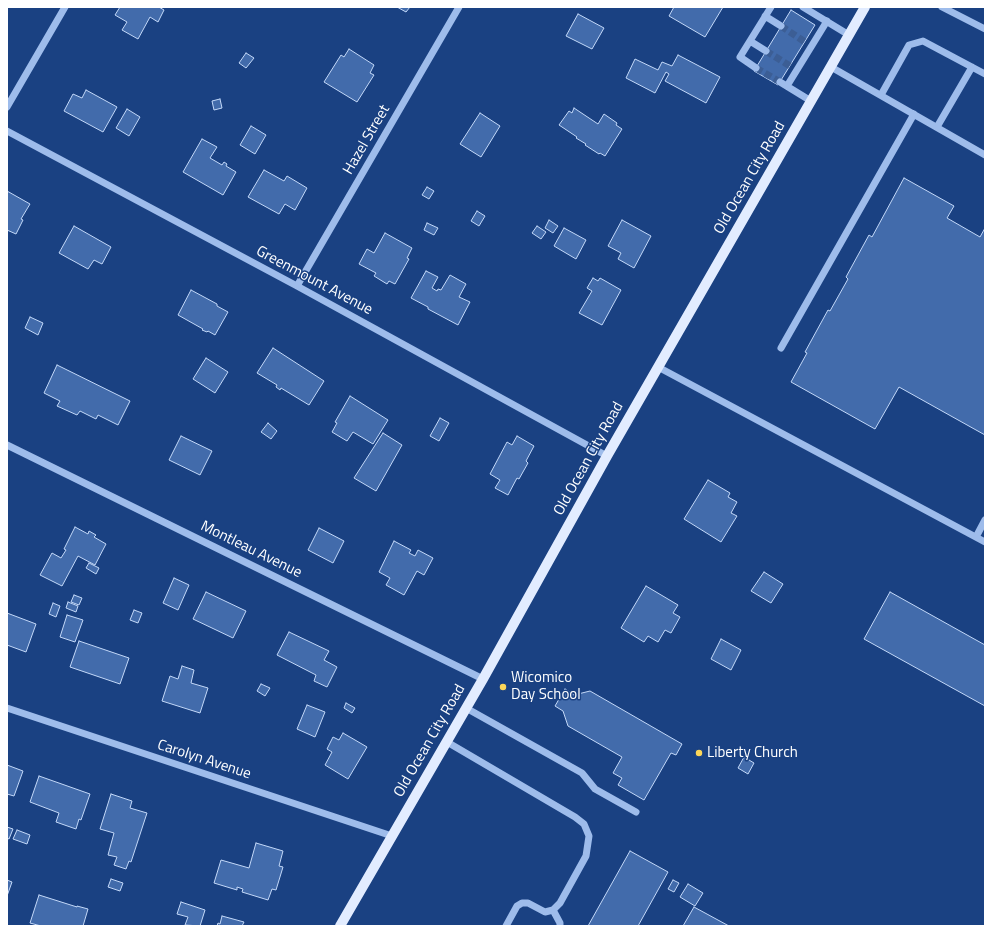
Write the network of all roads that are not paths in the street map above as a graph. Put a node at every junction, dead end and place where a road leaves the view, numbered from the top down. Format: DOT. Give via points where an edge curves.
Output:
graph roads {
  1 [pos="65,7"];
  2 [pos="459,7"];
  3 [pos="771,7"];
  4 [pos="803,7"];
  5 [pos="865,7"];
  6 [pos="942,7"];
  7 [pos="765,16"];
  8 [pos="827,21"];
  9 [pos="781,26"];
  10 [pos="985,29"];
  11 [pos="849,35"];
  12 [pos="750,41"];
  13 [pos="805,42"];
  14 [pos="812,46"];
  15 [pos="766,51"];
  16 [pos="790,66"];
  17 [pos="831,67"];
  18 [pos="972,67"];
  19 [pos="756,68"];
  20 [pos="797,71"];
  21 [pos="985,74"];
  22 [pos="780,82"];
  23 [pos="787,86"];
  24 [pos="881,95"];
  25 [pos="811,102"];
  26 [pos="7,107"];
  27 [pos="914,114"];
  28 [pos="937,127"];
  29 [pos="7,131"];
  30 [pos="985,155"];
  31 [pos="296,286"];
  32 [pos="781,348"];
  33 [pos="658,367"];
  34 [pos="7,445"];
  35 [pos="607,456"];
  36 [pos="985,520"];
  37 [pos="976,537"];
  38 [pos="985,542"];
  39 [pos="482,679"];
  40 [pos="7,708"];
  41 [pos="466,708"];
  42 [pos="447,742"];
  43 [pos="636,812"];
  44 [pos="392,836"];
  45 [pos="553,910"];
  46 [pos="340,926"];
  47 [pos="506,926"];
  48 [pos="560,926"];
  1 -- 26 [label="street"];
  2 -- 31 [label="street, Hazel Street"];
  3 -- 7 [label="street"];
  4 -- 8 [label="street"];
  5 -- 11 [label="main road, Old Ocean City Road"];
  6 -- 10 [label="street"];
  7 -- 9 [label="street"];
  7 -- 12 [label="street"];
  8 -- 11 [label="street"];
  8 -- 14 [label="street"];
  11 -- 17 [label="main road, Old Ocean City Road"];
  12 -- 15 [label="street"];
  12 -- 19 [label="street" via="740,58"];
  13 -- 14 [label="street"];
  14 -- 20 [label="street"];
  16 -- 20 [label="street"];
  17 -- 24 [label="street"];
  17 -- 25 [label="main road, Old Ocean City Road"];
  18 -- 21 [label="street"];
  18 -- 24 [label="street" via="923,41 909,45"];
  18 -- 28 [label="street"];
  20 -- 23 [label="street"];
  22 -- 23 [label="street"];
  23 -- 25 [label="street"];
  24 -- 27 [label="street"];
  25 -- 33 [label="main road, Old Ocean City Road"];
  27 -- 28 [label="street"];
  27 -- 32 [label="street"];
  28 -- 30 [label="street"];
  29 -- 31 [label="street, Greenmount Avenue"];
  31 -- 35 [label="street, Greenmount Avenue"];
  33 -- 35 [label="main road, Old Ocean City Road"];
  33 -- 37 [label="street"];
  34 -- 39 [label="street, Montleau Avenue"];
  35 -- 39 [label="main road, Old Ocean City Road"];
  36 -- 37 [label="street"];
  37 -- 38 [label="street"];
  39 -- 41 [label="main road, Old Ocean City Road"];
  40 -- 44 [label="street, Carolyn Avenue"];
  41 -- 42 [label="main road, Old Ocean City Road"];
  41 -- 43 [label="street" via="582,773 595,789"];
  42 -- 44 [label="main road, Old Ocean City Road"];
  42 -- 45 [label="street" via="584,824 589,836 586,856 560,903"];
  44 -- 46 [label="main road, Old Ocean City Road"];
  45 -- 47 [label="street" via="545,912 522,902"];
  45 -- 48 [label="street"];
}
